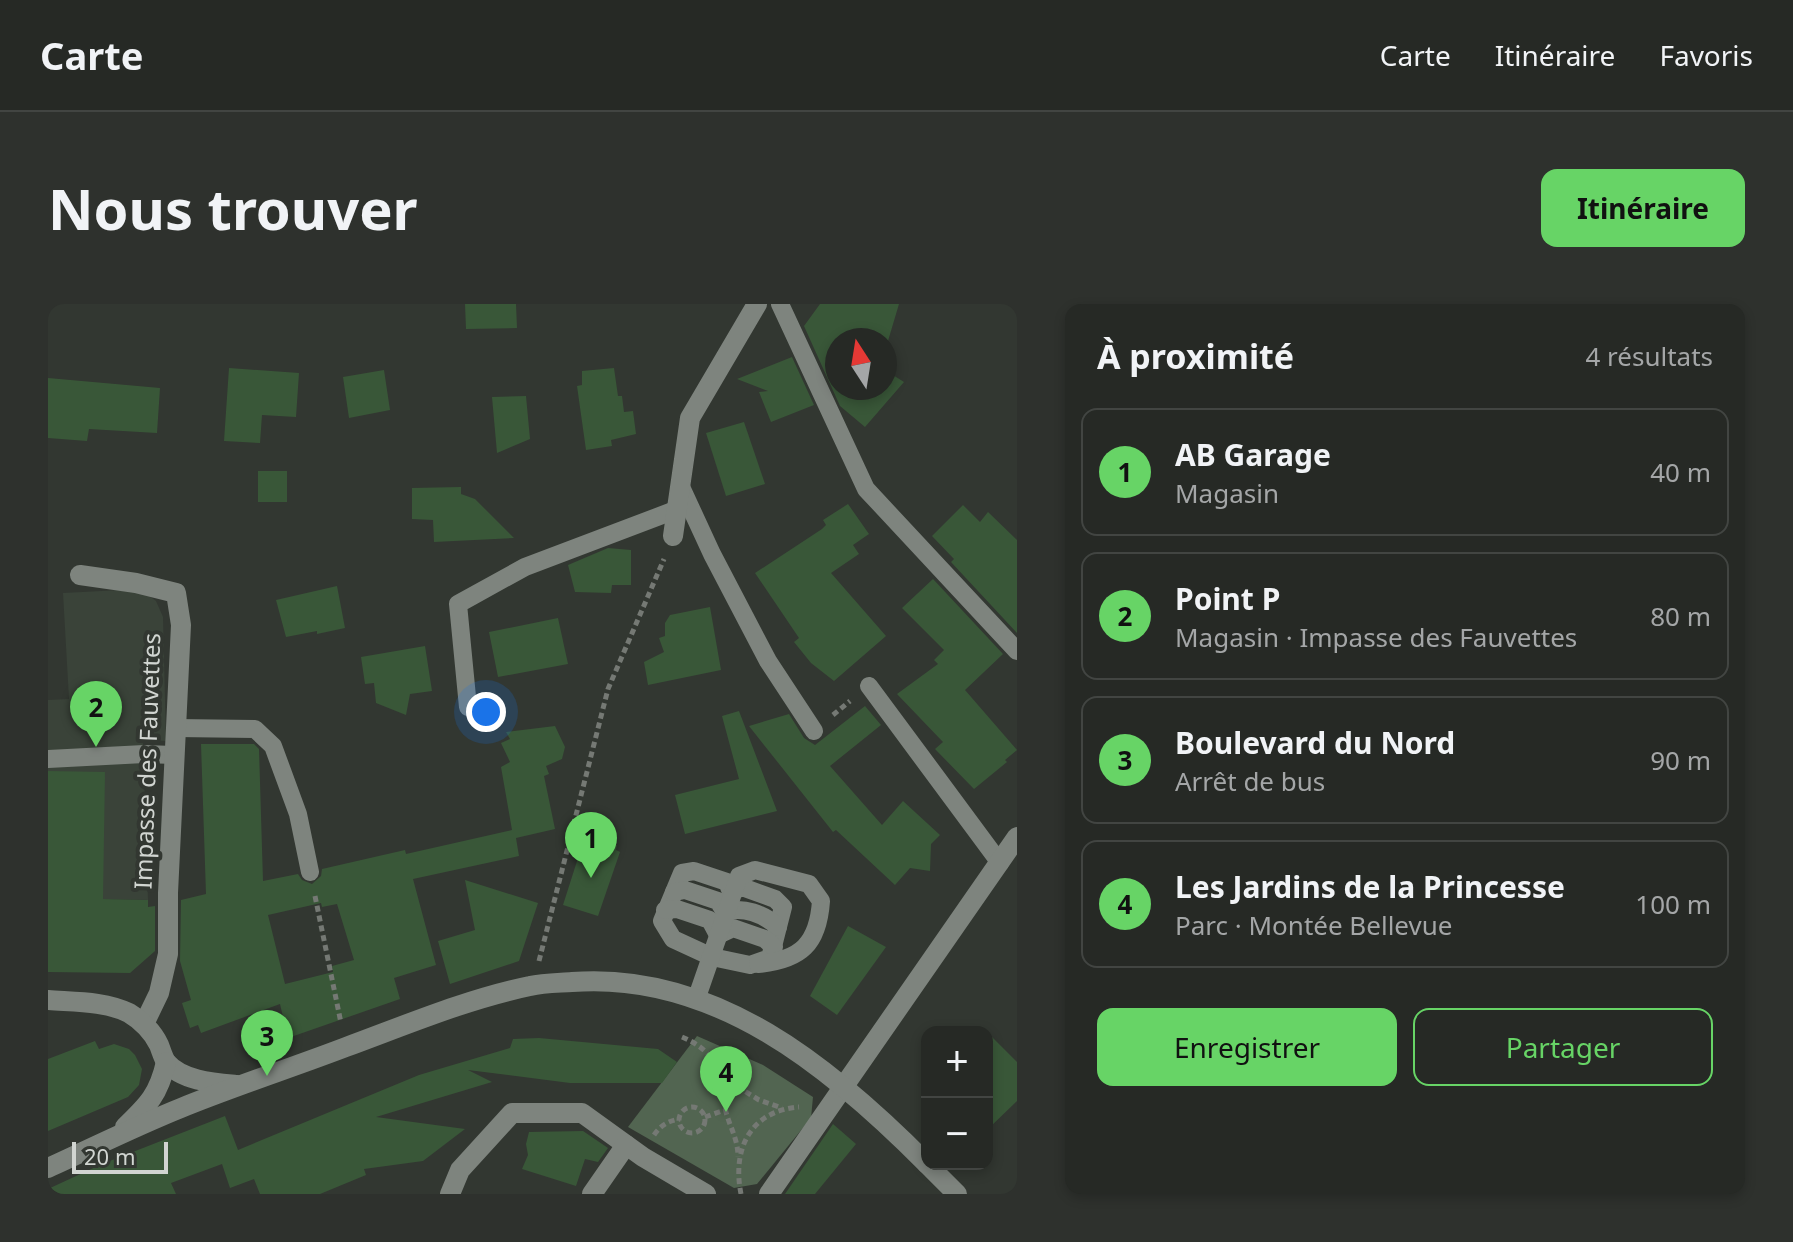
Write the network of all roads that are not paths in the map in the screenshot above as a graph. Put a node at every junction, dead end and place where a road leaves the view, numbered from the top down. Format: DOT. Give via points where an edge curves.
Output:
graph roads {
  1 [pos="757,304"];
  2 [pos="780,304"];
  3 [pos="680,499"];
  4 [pos="673,536"];
  5 [pos="80,575"];
  6 [pos="1017,651"];
  7 [pos="869,686"];
  8 [pos="468,707"];
  9 [pos="176,728"];
  10 [pos="814,731"];
  11 [pos="174,755"];
  12 [pos="48,759"];
  13 [pos="1017,837"];
  14 [pos="1000,863"];
  15 [pos="310,872"];
  16 [pos="674,892"];
  17 [pos="731,892"];
  18 [pos="665,910"];
  19 [pos="725,912"];
  20 [pos="778,927"];
  21 [pos="718,935"];
  22 [pos="774,947"];
  23 [pos="712,957"];
  24 [pos="750,965"];
  25 [pos="697,997"];
  26 [pos="48,1000"];
  27 [pos="144,1024"];
  28 [pos="166,1062"];
  29 [pos="241,1085"];
  30 [pos="845,1088"];
  31 [pos="114,1137"];
  32 [pos="626,1145"];
  33 [pos="921,1158"];
  34 [pos="48,1168"];
  35 [pos="933,1170"];
  36 [pos="450,1194"];
  37 [pos="592,1194"];
  38 [pos="706,1194"];
  39 [pos="769,1194"];
  40 [pos="957,1194"];
  1 -- 3 [label="street" via="690,418"];
  2 -- 6 [label="lane" via="866,489"];
  3 -- 4 [label="street"];
  3 -- 8 [label="lane" via="525,567 458,604"];
  3 -- 10 [label="lane" via="768,661"];
  5 -- 9 [label="street, Impasse des Fauvettes" via="176,593 181,625"];
  7 -- 14 [label="lane"];
  9 -- 11 [label="street, Impasse des Fauvettes"];
  9 -- 15 [label="lane" via="255,729 273,746 298,814"];
  11 -- 12 [label="lane"];
  11 -- 27 [label="street, Impasse des Fauvettes" via="168,954 159,993"];
  13 -- 14 [label="street"];
  14 -- 30 [label="street"];
  16 -- 17 [label="lane" via="682,873 694,871 727,882"];
  16 -- 18 [label="lane"];
  16 -- 19 [label="lane" via="685,890 718,901"];
  17 -- 19 [label="lane"];
  17 -- 20 [label="lane" via="742,887 775,899 783,907"];
  17 -- 24 [label="lane" via="739,876 755,870 809,884 821,901 820,923 808,946 778,962"];
  18 -- 21 [label="lane" via="710,920"];
  18 -- 23 [label="lane" via="662,921 673,939"];
  19 -- 20 [label="lane" via="737,908"];
  19 -- 21 [label="lane"];
  20 -- 22 [label="lane"];
  21 -- 22 [label="lane" via="733,928"];
  21 -- 23 [label="lane"];
  22 -- 24 [label="lane" via="770,958"];
  23 -- 24 [label="lane"];
  23 -- 25 [label="lane"];
  25 -- 29 [label="street" via="642,984 533,985"];
  25 -- 30 [label="street" via="777,1038"];
  26 -- 27 [label="street" via="96,1004 127,1012"];
  27 -- 28 [label="street"];
  28 -- 29 [label="street" via="193,1078"];
  28 -- 31 [label="street" via="153,1099"];
  29 -- 31 [label="street"];
  30 -- 33 [label="street"];
  30 -- 39 [label="street"];
  31 -- 34 [label="street"];
  32 -- 36 [label="street" via="582,1113 512,1113 460,1170"];
  32 -- 37 [label="street"];
  32 -- 38 [label="street"];
  35 -- 40 [label="street"];
}
